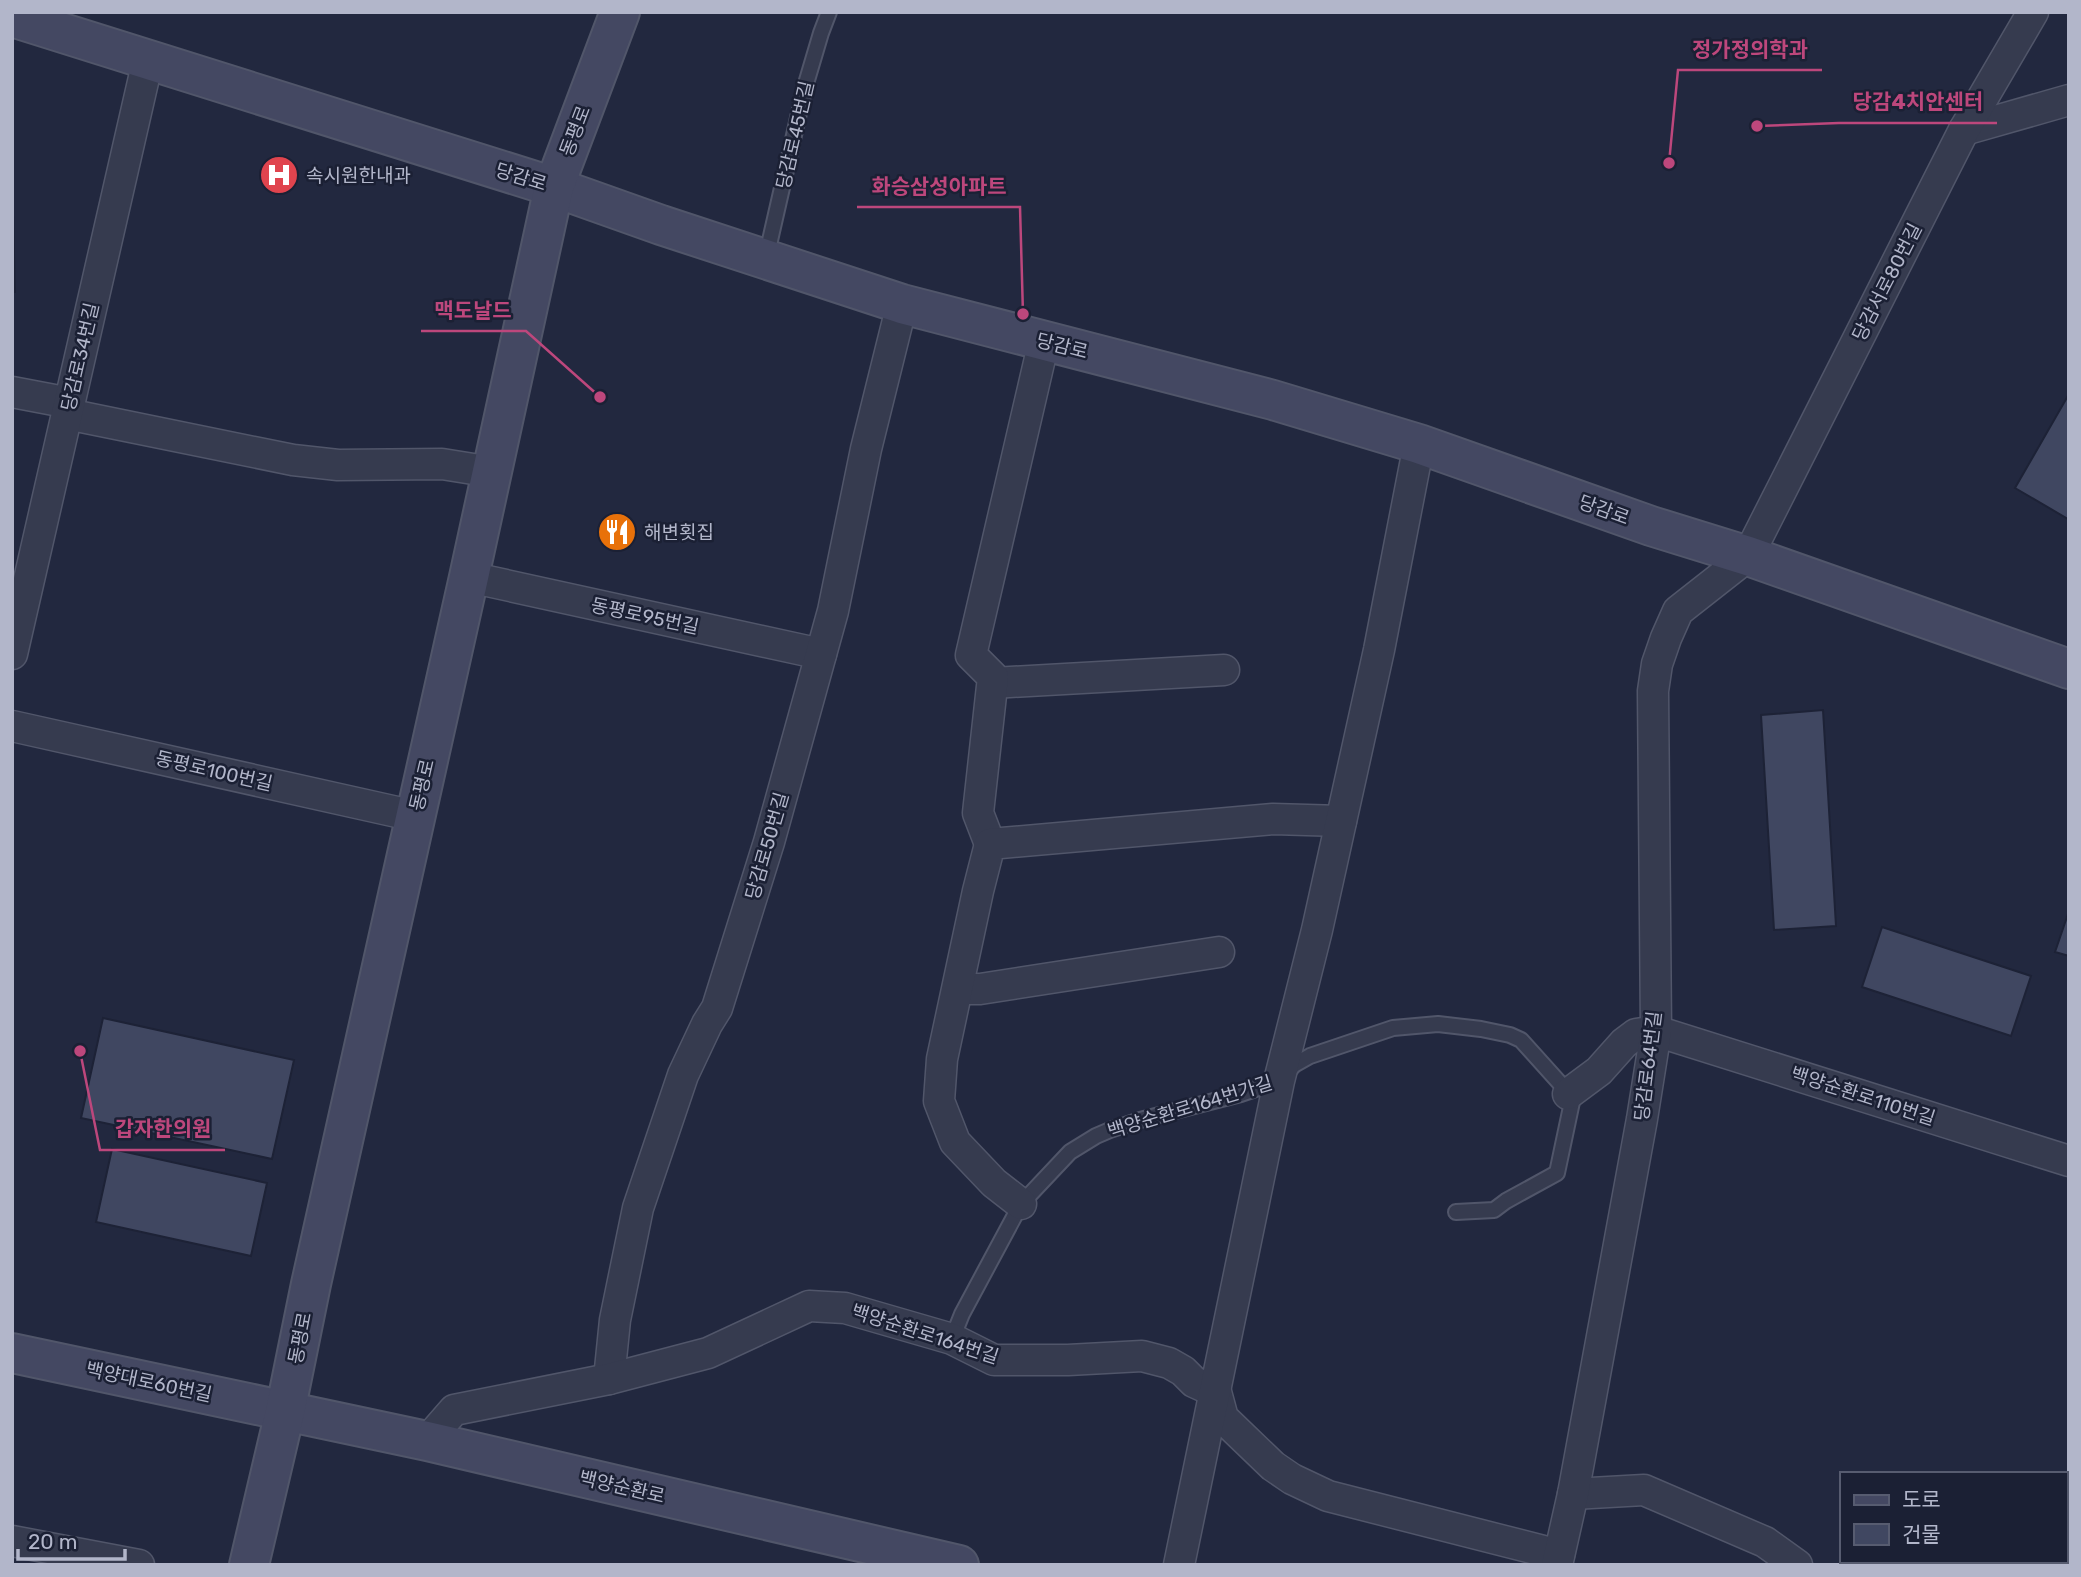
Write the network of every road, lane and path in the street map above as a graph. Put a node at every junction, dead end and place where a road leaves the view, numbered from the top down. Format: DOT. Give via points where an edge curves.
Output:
graph roads {
  1 [pos="620,12"];
  2 [pos="829,12"];
  3 [pos="2024,16"];
  4 [pos="12,17"];
  5 [pos="148,60"];
  6 [pos="2069,100"];
  7 [pos="1964,130"];
  8 [pos="554,187"];
  9 [pos="766,260"];
  10 [pos="902,304"];
  11 [pos="1044,341"];
  12 [pos="12,392"];
  13 [pos="69,408"];
  14 [pos="1419,444"];
  15 [pos="492,472"];
  16 [pos="1748,555"];
  17 [pos="470,577"];
  18 [pos="12,654"];
  19 [pos="821,654"];
  20 [pos="2069,669"];
  21 [pos="1224,670"];
  22 [pos="993,683"];
  23 [pos="12,726"];
  24 [pos="415,816"];
  25 [pos="1340,821"];
  26 [pos="990,844"];
  27 [pos="1219,952"];
  28 [pos="958,989"];
  29 [pos="1657,1031"];
  30 [pos="1279,1081"];
  31 [pos="1568,1094"];
  32 [pos="2069,1161"];
  33 [pos="1021,1204"];
  34 [pos="1456,1212"];
  35 [pos="952,1339"];
  36 [pos="12,1353"];
  37 [pos="609,1379"];
  38 [pos="1216,1392"];
  39 [pos="285,1412"];
  40 [pos="426,1441"];
  41 [pos="1573,1494"];
  42 [pos="12,1541"];
  43 [pos="1558,1560"];
  44 [pos="139,1565"];
  45 [pos="249,1565"];
  46 [pos="959,1565"];
  47 [pos="1179,1565"];
  48 [pos="1797,1565"];
  1 -- 8 [label="main road, 동평로"];
  2 -- 9 [label="lane, 당감로45번길" via="805,86"];
  3 -- 7 [label="street, 당감서로80번길"];
  4 -- 5 [label="main road, 당감로"];
  5 -- 8 [label="main road, 당감로"];
  5 -- 13 [label="street, 당감로34번길"];
  6 -- 7 [label="street"];
  7 -- 16 [label="street, 당감서로80번길"];
  8 -- 9 [label="main road, 당감로"];
  8 -- 15 [label="main road, 동평로"];
  9 -- 10 [label="main road, 당감로"];
  10 -- 11 [label="main road, 당감로"];
  10 -- 19 [label="street, 당감로50번길"];
  11 -- 14 [label="main road, 당감로" via="1273,400"];
  11 -- 22 [label="street" via="971,655 993,677"];
  12 -- 13 [label="street"];
  13 -- 15 [label="street" via="293,460 338,465 442,464"];
  13 -- 18 [label="street, 당감로34번길"];
  14 -- 16 [label="main road, 당감로" via="1651,526"];
  14 -- 25 [label="street"];
  15 -- 17 [label="main road, 동평로"];
  16 -- 20 [label="main road, 당감로"];
  16 -- 29 [label="street, 당감로64번길" via="1678,611 1657,664 1653,691"];
  17 -- 19 [label="street, 동평로95번길"];
  17 -- 24 [label="main road, 동평로"];
  19 -- 37 [label="street, 당감로50번길" via="717,1008 683,1075 638,1208 615,1320"];
  21 -- 22 [label="street"];
  22 -- 26 [label="street" via="978,813"];
  23 -- 24 [label="street, 동평로100번길"];
  24 -- 39 [label="main road, 동평로"];
  25 -- 26 [label="street" via="1273,819"];
  25 -- 30 [label="street"];
  26 -- 28 [label="street"];
  27 -- 28 [label="street"];
  28 -- 33 [label="street" via="942,1059 939,1101 955,1142"];
  29 -- 31 [label="street" via="1636,1034"];
  29 -- 32 [label="street, 백양순환로110번길"];
  29 -- 41 [label="street, 당감로64번길"];
  30 -- 31 [label="lane, 백양순환로164번가길" via="1310,1056 1393,1028 1448,1025 1481,1028 1521,1040"];
  30 -- 33 [label="lane, 백양순환로164번가길" via="1096,1136 1070,1152"];
  30 -- 38 [label="street"];
  31 -- 34 [label="lane" via="1572,1102 1557,1174 1494,1210"];
  33 -- 35 [label="lane, 백양순환로164번가길"];
  35 -- 37 [label="street, 백양순환로164번길" via="845,1308 809,1306 708,1353"];
  35 -- 38 [label="street, 백양순환로164번길" via="994,1360 1142,1356 1176,1367"];
  36 -- 39 [label="main road, 백양대로60번길"];
  37 -- 40 [label="street, 백양순환로164번길" via="454,1410"];
  38 -- 43 [label="street" via="1223,1418 1292,1479 1328,1496"];
  38 -- 47 [label="street"];
  39 -- 40 [label="main road, 백양순환로"];
  39 -- 45 [label="main road, 동평로"];
  40 -- 46 [label="main road, 백양순환로" via="858,1548"];
  41 -- 43 [label="street, 당감로64번길"];
  41 -- 48 [label="street" via="1644,1490 1765,1542"];
  42 -- 44 [label="street"];
}
